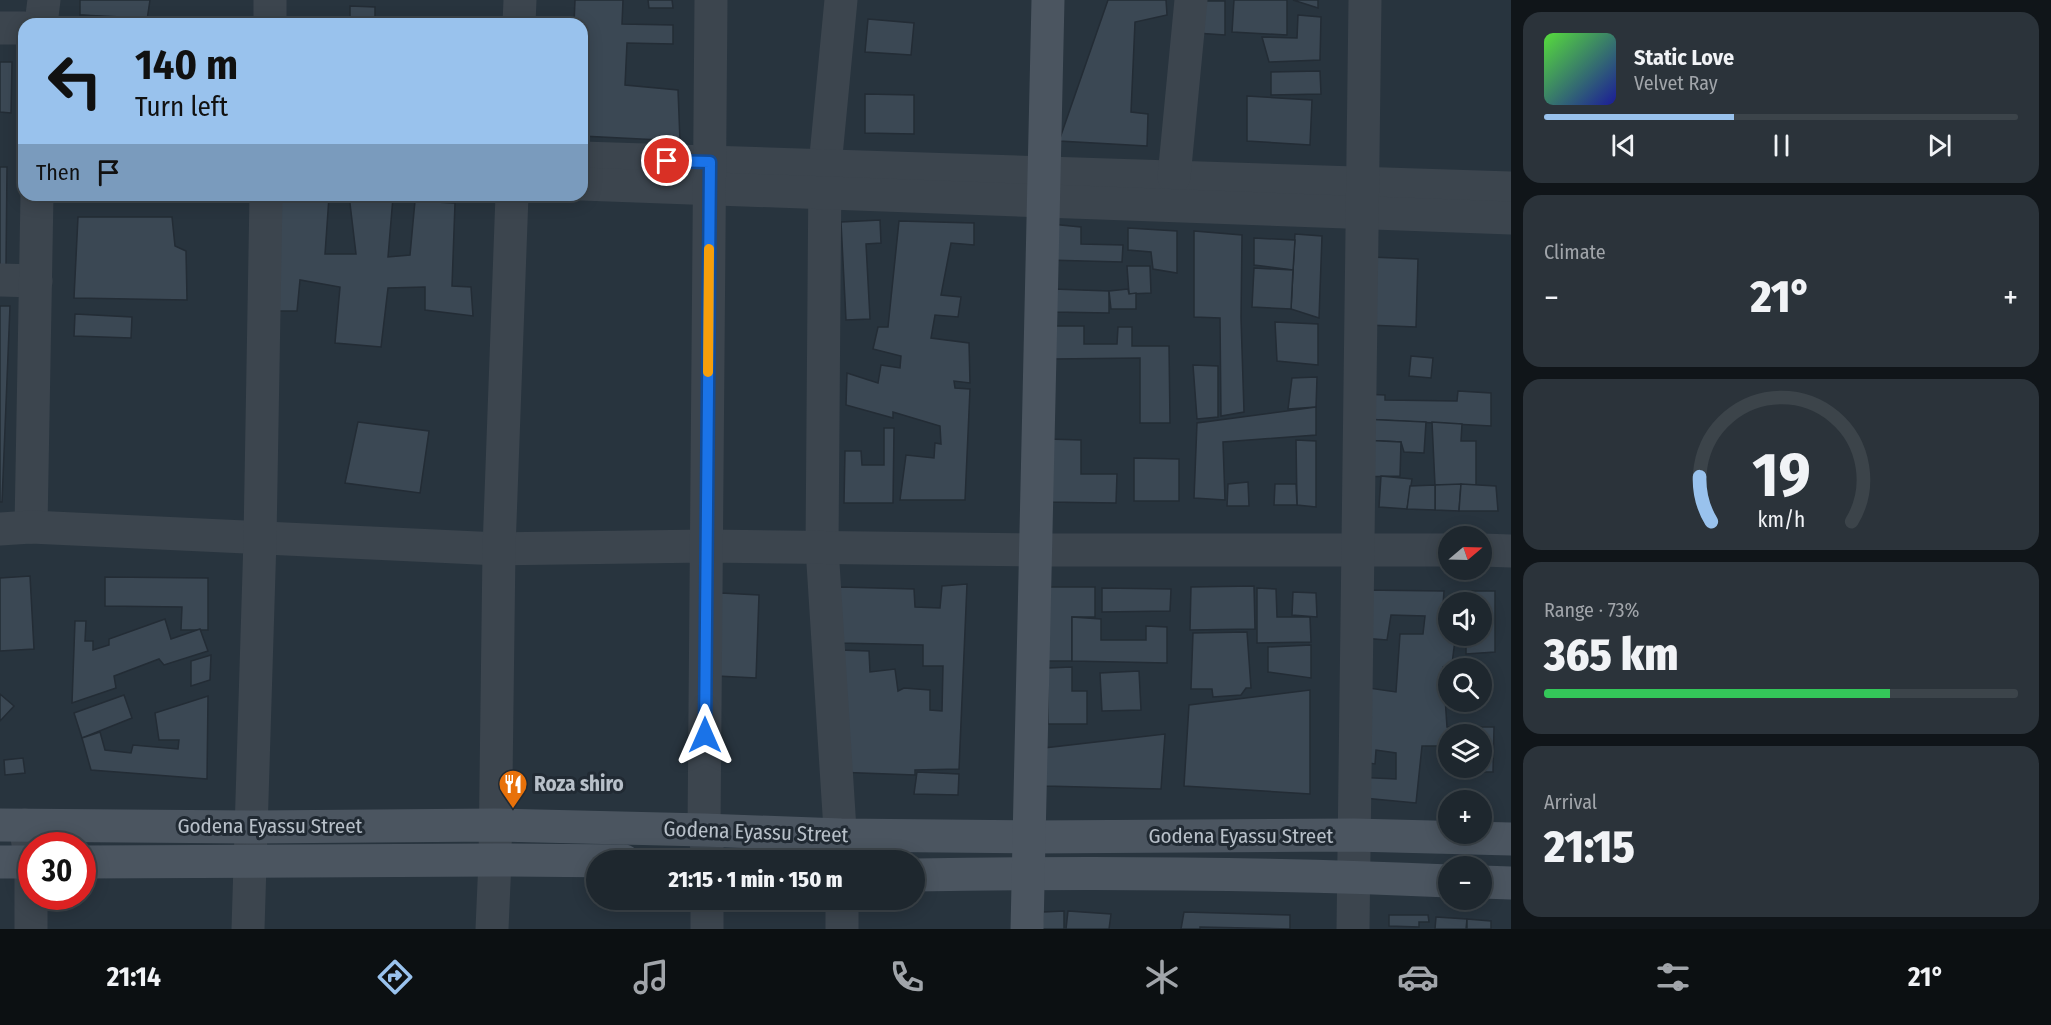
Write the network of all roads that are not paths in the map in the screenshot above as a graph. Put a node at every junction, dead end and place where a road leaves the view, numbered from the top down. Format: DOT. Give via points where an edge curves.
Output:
graph roads {
  1 [pos="44,0"];
  2 [pos="270,0"];
  3 [pos="520,0"];
  4 [pos="711,0"];
  5 [pos="841,0"];
  6 [pos="1048,0"];
  7 [pos="1191,0"];
  8 [pos="1365,0"];
  9 [pos="42,18"];
  10 [pos="270,18"];
  11 [pos="519,18"];
  12 [pos="0,28"];
  13 [pos="18,28"];
  14 [pos="588,159"];
  15 [pos="710,175"];
  16 [pos="1174,177"];
  17 [pos="825,180"];
  18 [pos="588,184"];
  19 [pos="1044,187"];
  20 [pos="1511,188"];
  21 [pos="1362,198"];
  22 [pos="37,201"];
  23 [pos="266,201"];
  24 [pos="512,201"];
  25 [pos="1511,218"];
  26 [pos="0,280"];
  27 [pos="36,281"];
  28 [pos="15,528"];
  29 [pos="260,539"];
  30 [pos="706,546"];
  31 [pos="822,548"];
  32 [pos="499,549"];
  33 [pos="1036,550"];
  34 [pos="1358,550"];
  35 [pos="1438,550"];
  36 [pos="1492,550"];
  37 [pos="1511,550"];
  38 [pos="12,825"];
  39 [pos="495,825"];
  40 [pos="252,826"];
  41 [pos="1354,835"];
  42 [pos="1030,837"];
  43 [pos="1511,839"];
  44 [pos="706,845"];
  45 [pos="842,848"];
  46 [pos="18,850"];
  47 [pos="495,860"];
  48 [pos="586,861"];
  49 [pos="96,862"];
  50 [pos="250,862"];
  51 [pos="1029,873"];
  52 [pos="925,875"];
  53 [pos="1354,877"];
  54 [pos="1438,881"];
  55 [pos="1492,883"];
  56 [pos="1511,884"];
  57 [pos="28,910"];
  58 [pos="707,910"];
  59 [pos="842,910"];
  60 [pos="31,929"];
  61 [pos="248,929"];
  62 [pos="492,929"];
  63 [pos="706,929"];
  64 [pos="842,929"];
  65 [pos="1028,929"];
  66 [pos="1353,929"];
  1 -- 9 [label="street"];
  2 -- 10 [label="street"];
  3 -- 11 [label="street"];
  4 -- 15 [label="street"];
  5 -- 17 [label="street"];
  6 -- 19 [label="street"];
  7 -- 16 [label="street"];
  8 -- 21 [label="street"];
  12 -- 13 [label="street"];
  14 -- 15 [label="street"];
  15 -- 17 [label="street"];
  15 -- 18 [label="street"];
  15 -- 30 [label="street"];
  16 -- 19 [label="street"];
  16 -- 21 [label="street"];
  17 -- 19 [label="street"];
  17 -- 31 [label="street"];
  19 -- 21 [label="street"];
  19 -- 33 [label="street"];
  20 -- 21 [label="street"];
  21 -- 25 [label="street"];
  21 -- 34 [label="street"];
  22 -- 27 [label="street"];
  23 -- 29 [label="street"];
  24 -- 32 [label="street"];
  26 -- 27 [label="street"];
  27 -- 28 [label="street"];
  28 -- 29 [label="street"];
  29 -- 32 [label="street"];
  29 -- 40 [label="street"];
  30 -- 31 [label="street"];
  30 -- 32 [label="street"];
  30 -- 44 [label="street"];
  31 -- 33 [label="street"];
  31 -- 45 [label="street"];
  32 -- 39 [label="street"];
  33 -- 34 [label="street"];
  33 -- 42 [label="street"];
  34 -- 35 [label="street"];
  34 -- 41 [label="street"];
  36 -- 37 [label="street"];
  38 -- 40 [label="street, Godena Eyassu Street"];
  38 -- 46 [label="street"];
  39 -- 40 [label="street, Godena Eyassu Street"];
  39 -- 44 [label="street, Godena Eyassu Street"];
  39 -- 47 [label="street"];
  40 -- 50 [label="street"];
  41 -- 42 [label="street, Godena Eyassu Street"];
  41 -- 43 [label="street, Godena Eyassu Street"];
  41 -- 53 [label="street"];
  42 -- 45 [label="street, Godena Eyassu Street"];
  42 -- 51 [label="street"];
  44 -- 45 [label="street, Godena Eyassu Street"];
  47 -- 48 [label="street, Godena Eyassu Street"];
  47 -- 50 [label="street, Godena Eyassu Street"];
  47 -- 62 [label="street"];
  49 -- 50 [label="street, Godena Eyassu Street"];
  50 -- 61 [label="street"];
  51 -- 52 [label="street, Godena Eyassu Street"];
  51 -- 53 [label="street, Godena Eyassu Street"];
  51 -- 65 [label="street"];
  53 -- 54 [label="street, Godena Eyassu Street"];
  53 -- 66 [label="street"];
  55 -- 56 [label="street"];
  57 -- 60 [label="street"];
  58 -- 63 [label="street"];
  59 -- 64 [label="street"];
}
